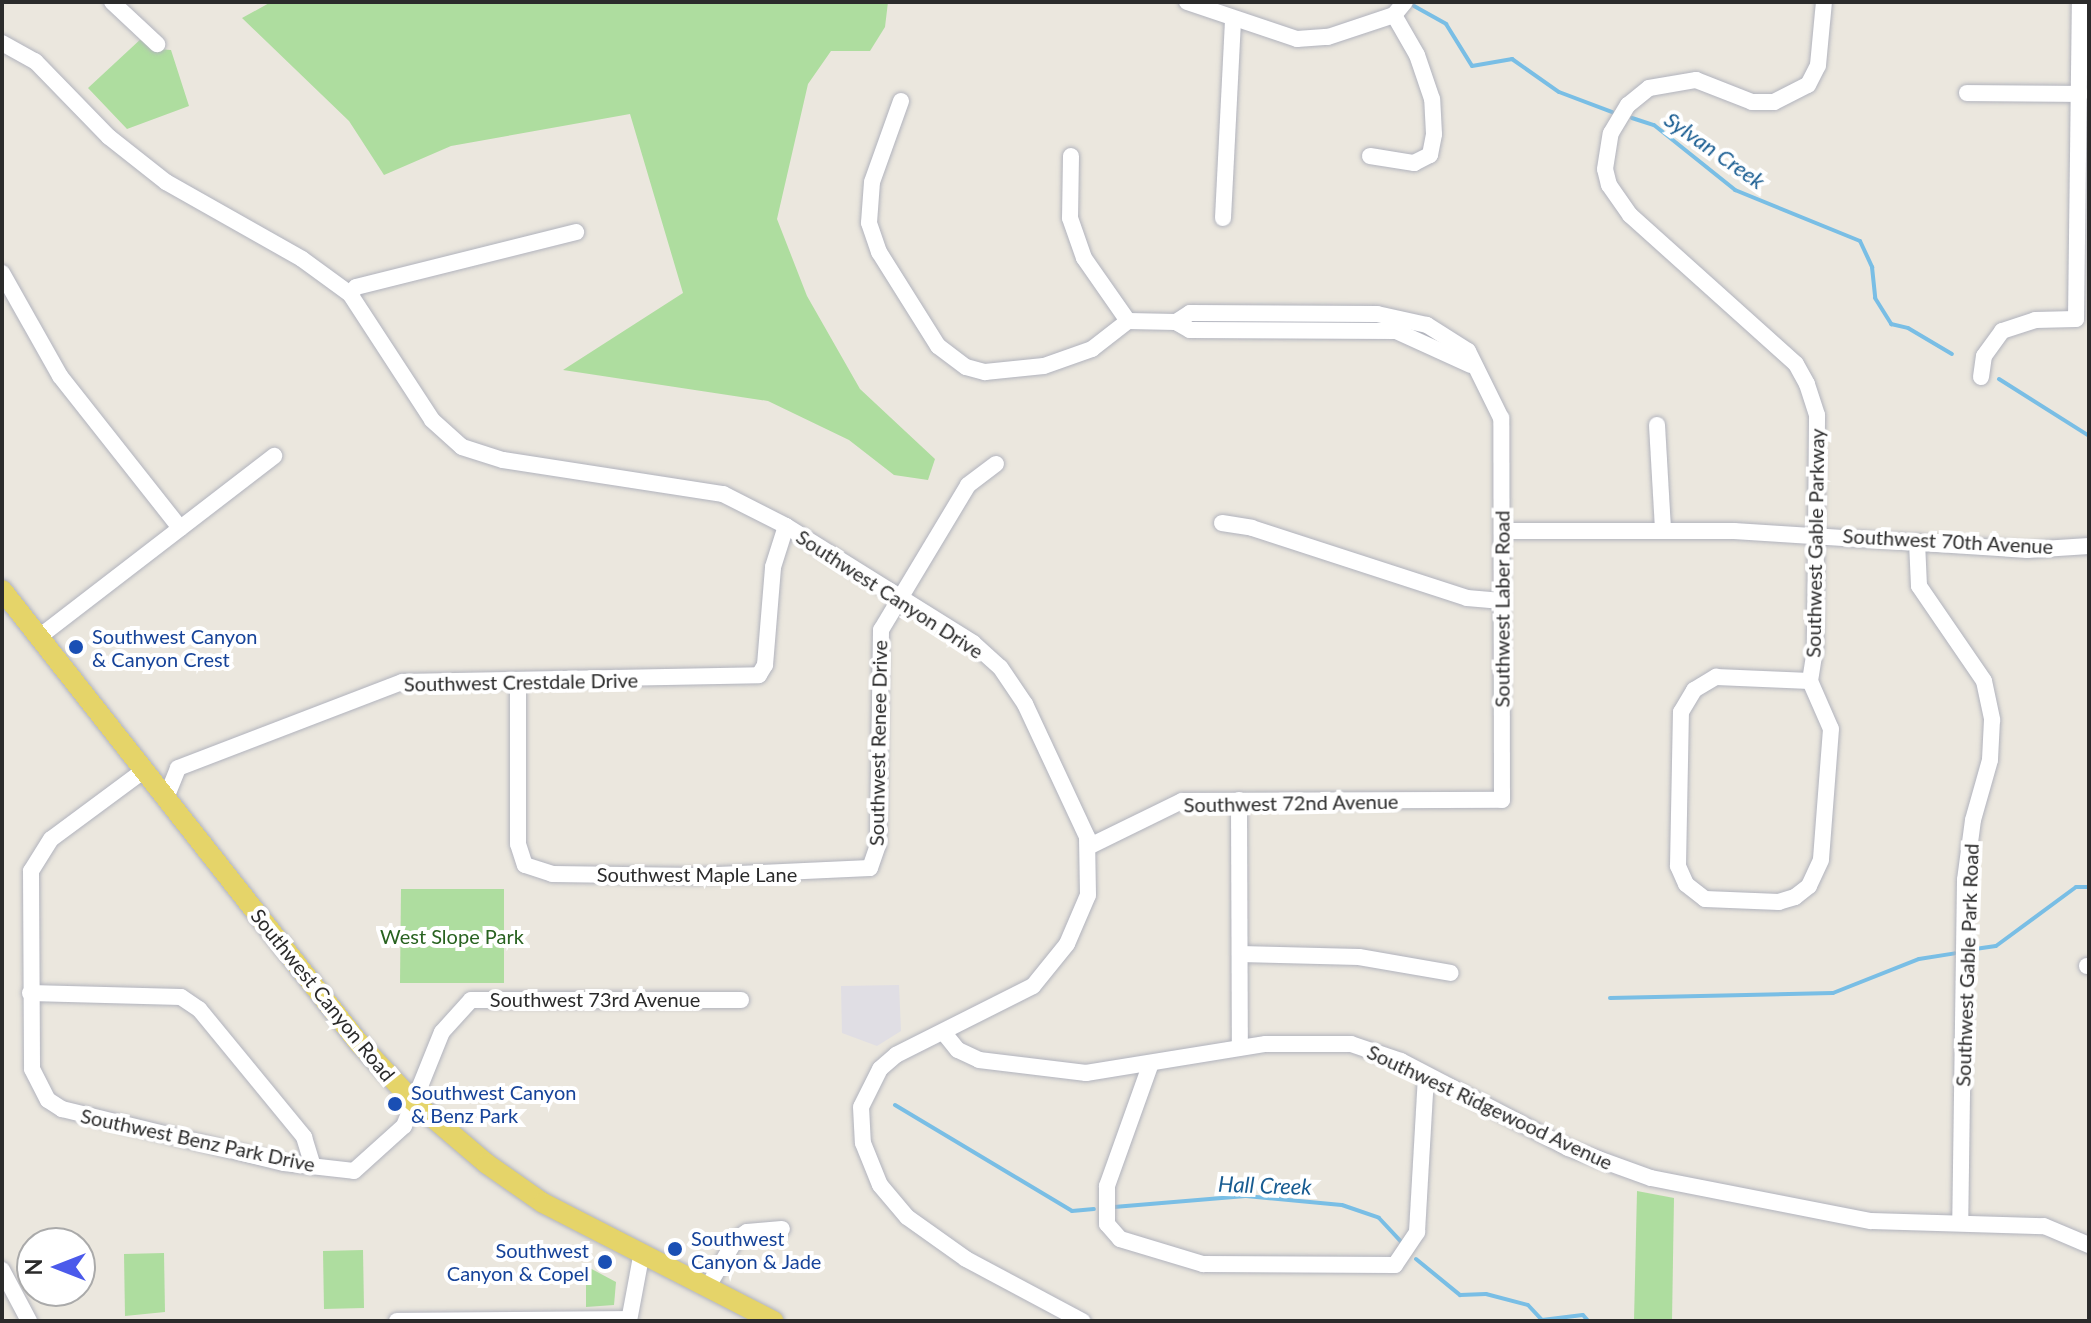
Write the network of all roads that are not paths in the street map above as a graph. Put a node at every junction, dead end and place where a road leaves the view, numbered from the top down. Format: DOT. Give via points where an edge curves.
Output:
graph roads {
  1 [pos="112,2"];
  2 [pos="1187,2"];
  3 [pos="1824,2"];
  4 [pos="2080,2"];
  5 [pos="1399,9"];
  6 [pos="1233,19"];
  7 [pos="2,43"];
  8 [pos="157,44"];
  9 [pos="1967,93"];
  10 [pos="2080,94"];
  11 [pos="901,101"];
  12 [pos="1071,156"];
  13 [pos="1370,156"];
  14 [pos="1223,218"];
  15 [pos="576,232"];
  16 [pos="2,273"];
  17 [pos="350,294"];
  18 [pos="2082,319"];
  19 [pos="1128,321"];
  20 [pos="1981,377"];
  21 [pos="1657,425"];
  22 [pos="274,456"];
  23 [pos="996,464"];
  24 [pos="1222,523"];
  25 [pos="786,526"];
  26 [pos="180,528"];
  27 [pos="1663,530"];
  28 [pos="1502,531"];
  29 [pos="1816,534"];
  30 [pos="1917,542"];
  31 [pos="2089,546"];
  32 [pos="2,590"];
  33 [pos="898,599"];
  34 [pos="1502,601"];
  35 [pos="39,637"];
  36 [pos="518,680"];
  37 [pos="1810,681"];
  38 [pos="143,771"];
  39 [pos="166,798"];
  40 [pos="1239,800"];
  41 [pos="1502,800"];
  42 [pos="1090,846"];
  43 [pos="870,868"];
  44 [pos="1240,954"];
  45 [pos="1451,973"];
  46 [pos="30,993"];
  47 [pos="741,1000"];
  48 [pos="944,1033"];
  49 [pos="1240,1046"];
  50 [pos="1151,1063"];
  51 [pos="1426,1075"];
  52 [pos="413,1101"];
  53 [pos="312,1164"];
  54 [pos="1960,1221"];
  55 [pos="782,1229"];
  56 [pos="2089,1245"];
  57 [pos="641,1257"];
  58 [pos="2,1270"];
  59 [pos="707,1288"];
  60 [pos="629,1320"];
  61 [pos="29,1321"];
  62 [pos="397,1321"];
  63 [pos="774,1321"];
  64 [pos="1082,1321"];
  1 -- 8 [label="street"];
  2 -- 6 [label="street"];
  3 -- 29 [label="street, Southwest Gable Parkway" via="1818,65 1808,85 1774,102 1752,102 1696,80 1649,88 1628,105 1611,133 1605,169 1609,185 1630,215 1796,364 1817,415"];
  4 -- 10 [label="street"];
  5 -- 6 [label="street" via="1328,37 1297,39"];
  5 -- 13 [label="street" via="1432,99 1430,155 1414,163"];
  6 -- 14 [label="street"];
  7 -- 17 [label="street, Southwest Canyon Drive" via="35,61 109,137 166,182 302,259"];
  9 -- 10 [label="street"];
  10 -- 18 [label="street"];
  11 -- 19 [label="street" via="872,182 869,223 879,252 945,354 980,371 1024,370 1092,349"];
  12 -- 19 [label="street" via="1070,218 1084,258"];
  15 -- 17 [label="street" via="356,287"];
  16 -- 26 [label="street" via="60,376"];
  17 -- 25 [label="street, Southwest Canyon Drive" via="432,420 462,447 503,460 723,494"];
  18 -- 20 [label="street" via="2035,320 2002,331 1984,356"];
  19 -- 28 [label="street, Southwest Laber Road" via="1176,322 1190,313 1401,317 1453,339 1468,351 1471,365 1489,385 1501,418"];
  21 -- 27 [label="street"];
  22 -- 26 [label="street"];
  23 -- 33 [label="street, Southwest Renee Drive" via="968,485"];
  24 -- 34 [label="street" via="1252,528 1467,598"];
  25 -- 33 [label="street, Southwest Canyon Drive"];
  25 -- 36 [label="street, Southwest Crestdale Drive" via="773,567 765,665 759,675"];
  26 -- 35 [label="street"];
  27 -- 28 [label="street, Southwest 70th Avenue"];
  27 -- 29 [label="street, Southwest 70th Avenue"];
  28 -- 34 [label="street, Southwest Laber Road"];
  29 -- 30 [label="street, Southwest 70th Avenue"];
  29 -- 37 [label="street, Southwest Gable Parkway"];
  30 -- 31 [label="street, Southwest 70th Avenue" via="2027,550"];
  30 -- 54 [label="street, Southwest Gable Park Road" via="1919,586 1984,681 1992,720 1990,760 1973,820 1965,880"];
  32 -- 35 [label="main road, Southwest Canyon Road"];
  33 -- 42 [label="street, Southwest Canyon Drive" via="973,643 1000,667 1025,704"];
  33 -- 43 [label="street, Southwest Renee Drive" via="879,640 878,845"];
  34 -- 41 [label="street, Southwest Laber Road"];
  35 -- 38 [label="main road, Southwest Canyon Road"];
  36 -- 39 [label="street, Southwest Crestdale Drive" via="390,685 178,768"];
  36 -- 43 [label="street, Southwest Maple Lane" via="518,844 525,865 552,874 696,876"];
  37 -- 37 [label="street, Southwest Gable Parkway" via="1833,741 1816,876 1804,892 1779,902 1714,901 1696,894 1676,854 1678,729 1685,703 1716,677"];
  38 -- 39 [label="main road, Southwest Canyon Road"];
  38 -- 46 [label="street, Southwest Benz Park Drive" via="51,839 31,871"];
  39 -- 52 [label="main road, Southwest Canyon Road" via="359,1043"];
  40 -- 41 [label="street, Southwest 72nd Avenue"];
  40 -- 42 [label="street, Southwest 72nd Avenue" via="1182,801"];
  40 -- 44 [label="street"];
  42 -- 48 [label="street" via="1082,912 1043,977"];
  44 -- 45 [label="street" via="1359,957"];
  44 -- 49 [label="street"];
  46 -- 53 [label="street" via="181,997 199,1009 304,1137"];
  46 -- 53 [label="street, Southwest Benz Park Drive" via="32,1069 48,1100 62,1109 284,1163"];
  47 -- 52 [label="street, Southwest 73rd Avenue" via="471,1000 442,1032"];
  48 -- 50 [label="street, Southwest Ridgewood Avenue" via="970,1057 1003,1064 1086,1073"];
  48 -- 64 [label="street" via="887,1061 867,1089 860,1119 870,1165 907,1217 966,1259"];
  49 -- 50 [label="street, Southwest Ridgewood Avenue"];
  49 -- 51 [label="street, Southwest Ridgewood Avenue" via="1343,1043 1387,1055"];
  50 -- 51 [label="street" via="1107,1186 1107,1224 1120,1239 1203,1264 1395,1265 1417,1232"];
  51 -- 54 [label="street, Southwest Ridgewood Avenue" via="1568,1148 1651,1178 1858,1219"];
  52 -- 53 [label="street, Southwest Benz Park Drive" via="404,1126 354,1171 338,1173"];
  52 -- 57 [label="main road, Southwest Canyon Road" via="523,1190"];
  54 -- 56 [label="street, Southwest Ridgewood Avenue" via="2044,1226"];
  55 -- 59 [label="street" via="747,1232 736,1239"];
  57 -- 59 [label="main road, Southwest Canyon Road"];
  57 -- 60 [label="street" via="632,1279"];
  58 -- 61 [label="street"];
  59 -- 63 [label="main road, Southwest Canyon Road"];
  60 -- 62 [label="street"];
}
